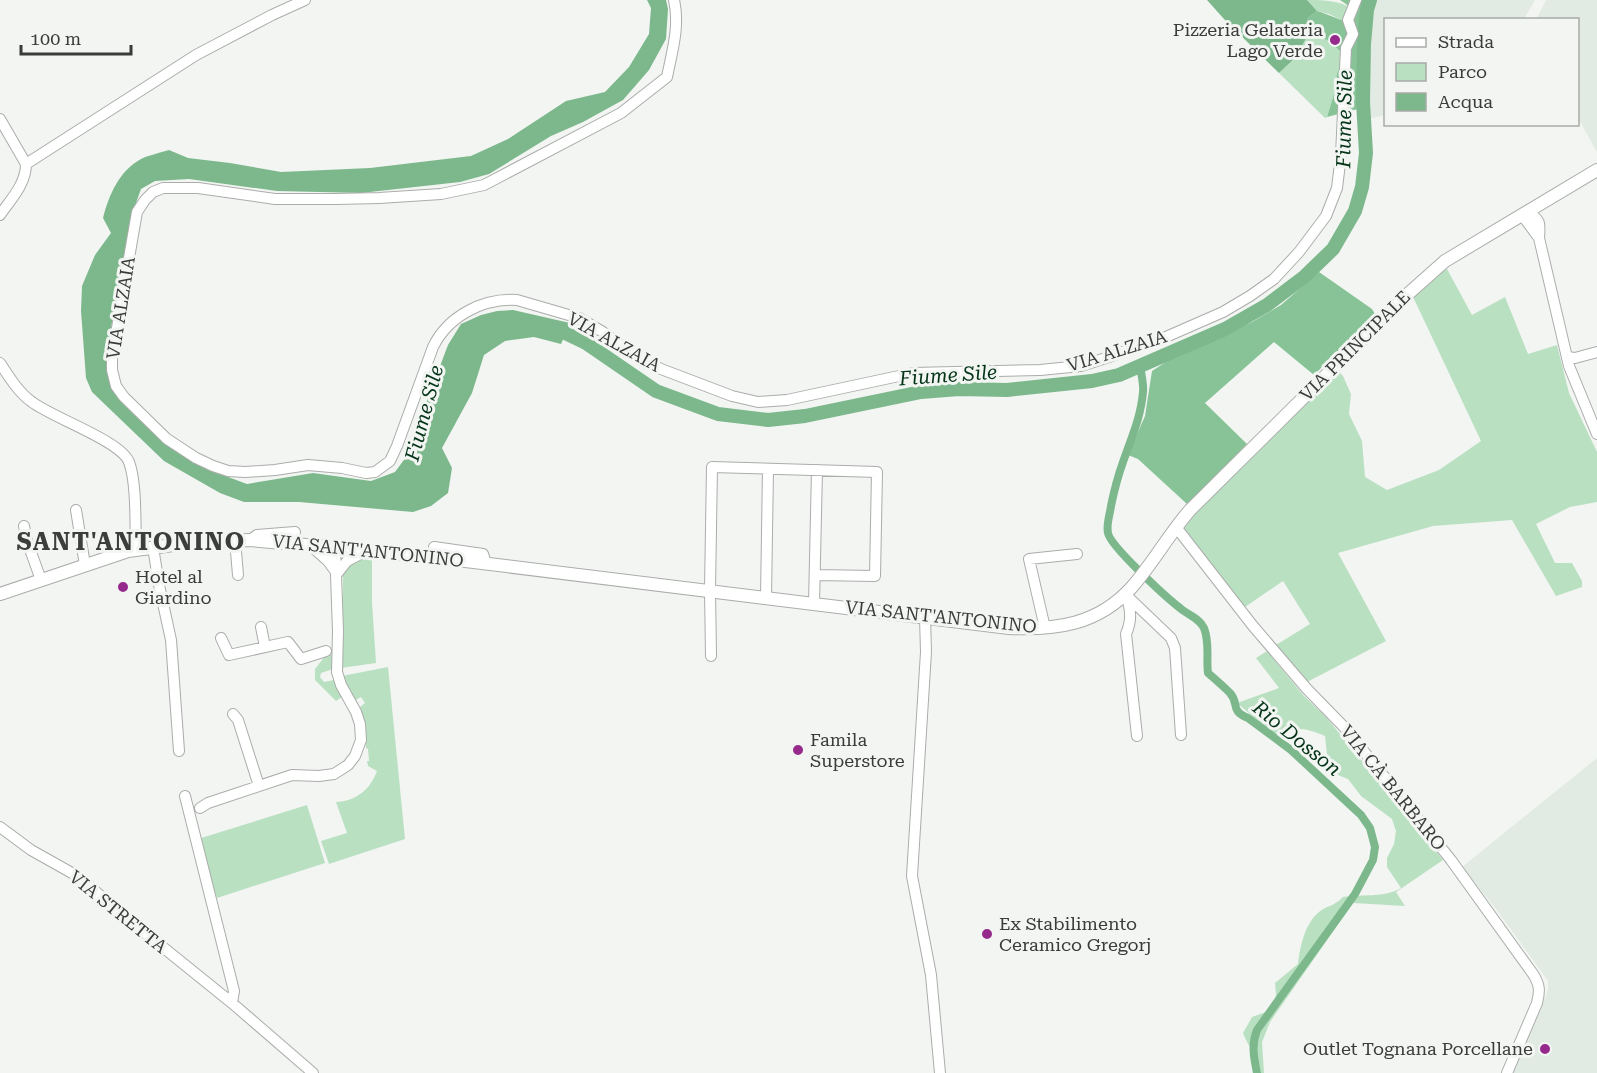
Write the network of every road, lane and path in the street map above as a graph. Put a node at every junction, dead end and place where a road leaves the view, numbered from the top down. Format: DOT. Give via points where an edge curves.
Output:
graph roads {
  1 [pos="305,0"];
  2 [pos="674,0"];
  3 [pos="1356,0"];
  4 [pos="0,119"];
  5 [pos="26,164"];
  6 [pos="1597,170"];
  7 [pos="1550,198"];
  8 [pos="1525,213"];
  9 [pos="0,215"];
  10 [pos="1540,224"];
  11 [pos="1539,238"];
  12 [pos="1597,352"];
  13 [pos="1567,357"];
  14 [pos="0,363"];
  15 [pos="1597,434"];
  16 [pos="768,469"];
  17 [pos="817,470"];
  18 [pos="76,510"];
  19 [pos="24,526"];
  20 [pos="1176,527"];
  21 [pos="295,532"];
  22 [pos="235,540"];
  23 [pos="250,540"];
  24 [pos="310,545"];
  25 [pos="153,547"];
  26 [pos="335,547"];
  27 [pos="434,547"];
  28 [pos="136,550"];
  29 [pos="368,550"];
  30 [pos="1077,554"];
  31 [pos="486,563"];
  32 [pos="1149,564"];
  33 [pos="85,565"];
  34 [pos="336,574"];
  35 [pos="238,575"];
  36 [pos="815,575"];
  37 [pos="41,580"];
  38 [pos="710,590"];
  39 [pos="0,594"];
  40 [pos="1125,594"];
  41 [pos="766,598"];
  42 [pos="814,604"];
  43 [pos="925,618"];
  44 [pos="261,627"];
  45 [pos="1045,628"];
  46 [pos="221,639"];
  47 [pos="265,647"];
  48 [pos="326,651"];
  49 [pos="711,656"];
  50 [pos="234,714"];
  51 [pos="1181,735"];
  52 [pos="1137,736"];
  53 [pos="179,751"];
  54 [pos="259,786"];
  55 [pos="185,796"];
  56 [pos="200,808"];
  57 [pos="0,827"];
  58 [pos="232,1003"];
  59 [pos="313,1073"];
  60 [pos="940,1073"];
  61 [pos="1507,1073"];
  1 -- 5 [label="street" via="196,55"];
  2 -- 3 [label="street, VIA ALZAIA" via="676,26 667,77 621,113 484,185 391,198 275,199 198,188 163,188 153,192 137,212 112,357 116,386 167,439 213,466 245,472 308,465 366,473 375,472 390,461 438,336 466,312 493,302 518,300 579,318 661,369 758,402 787,400 913,373 1080,366 1159,340 1223,312 1274,279 1306,244 1326,216 1337,188 1346,48 1353,34 1348,20"];
  4 -- 5 [label="street"];
  5 -- 9 [label="street" via="22,183"];
  6 -- 7 [label="main road, VIA PRINCIPALE"];
  7 -- 8 [label="main road, VIA PRINCIPALE"];
  7 -- 10 [label="street"];
  8 -- 10 [label="street"];
  8 -- 11 [label="street"];
  8 -- 20 [label="main road, VIA PRINCIPALE" via="1431,273"];
  10 -- 11 [label="street"];
  11 -- 13 [label="street"];
  12 -- 13 [label="street"];
  13 -- 15 [label="street"];
  14 -- 28 [label="street" via="31,402 107,442 129,461"];
  16 -- 17 [label="street"];
  16 -- 38 [label="street" via="712,467"];
  16 -- 41 [label="street"];
  17 -- 36 [label="street"];
  17 -- 36 [label="street" via="878,472 875,576"];
  18 -- 33 [label="street"];
  19 -- 37 [label="street"];
  20 -- 32 [label="main road, VIA PRINCIPALE"];
  20 -- 61 [label="street, VIA CÀ BARBARO" via="1253,626 1345,728 1451,860 1533,974 1540,992 1537,1004"];
  21 -- 23 [label="street, VIA SANT'ANTONINO" via="257,535"];
  22 -- 23 [label="main road, VIA SANT'ANTONINO"];
  22 -- 25 [label="main road, VIA SANT'ANTONINO"];
  22 -- 35 [label="street"];
  23 -- 24 [label="main road, VIA SANT'ANTONINO"];
  24 -- 26 [label="main road, VIA SANT'ANTONINO"];
  24 -- 34 [label="street"];
  25 -- 28 [label="main road, VIA SANT'ANTONINO"];
  25 -- 53 [label="street" via="171,640"];
  26 -- 29 [label="main road, VIA SANT'ANTONINO"];
  26 -- 34 [label="street"];
  27 -- 31 [label="street, VIA SANT'ANTONINO" via="483,554"];
  28 -- 33 [label="main road, VIA SANT'ANTONINO"];
  29 -- 31 [label="main road, VIA SANT'ANTONINO"];
  29 -- 34 [label="street" via="347,561"];
  30 -- 45 [label="street" via="1029,559"];
  31 -- 38 [label="main road, VIA SANT'ANTONINO"];
  32 -- 40 [label="main road, VIA SANT'ANTONINO"];
  33 -- 37 [label="main road, VIA SANT'ANTONINO"];
  34 -- 54 [label="street" via="337,672 360,724 358,749 348,765 334,774 292,775"];
  36 -- 42 [label="street"];
  37 -- 39 [label="main road, VIA SANT'ANTONINO"];
  38 -- 41 [label="main road, VIA SANT'ANTONINO"];
  38 -- 49 [label="street"];
  40 -- 45 [label="main road, VIA SANT'ANTONINO" via="1086,619"];
  40 -- 51 [label="street" via="1171,638 1175,648"];
  40 -- 52 [label="street" via="1131,617 1126,634"];
  41 -- 42 [label="main road, VIA SANT'ANTONINO"];
  42 -- 43 [label="main road, VIA SANT'ANTONINO"];
  43 -- 45 [label="main road, VIA SANT'ANTONINO"];
  43 -- 60 [label="street" via="912,876 932,975"];
  44 -- 47 [label="street"];
  46 -- 47 [label="street" via="230,655"];
  47 -- 48 [label="street" via="288,642 301,659"];
  50 -- 54 [label="street"];
  54 -- 56 [label="street"];
  55 -- 58 [label="street" via="234,991"];
  57 -- 58 [label="street, VIA STRETTA" via="78,877"];
  58 -- 59 [label="street, VIA STRETTA"];
}
